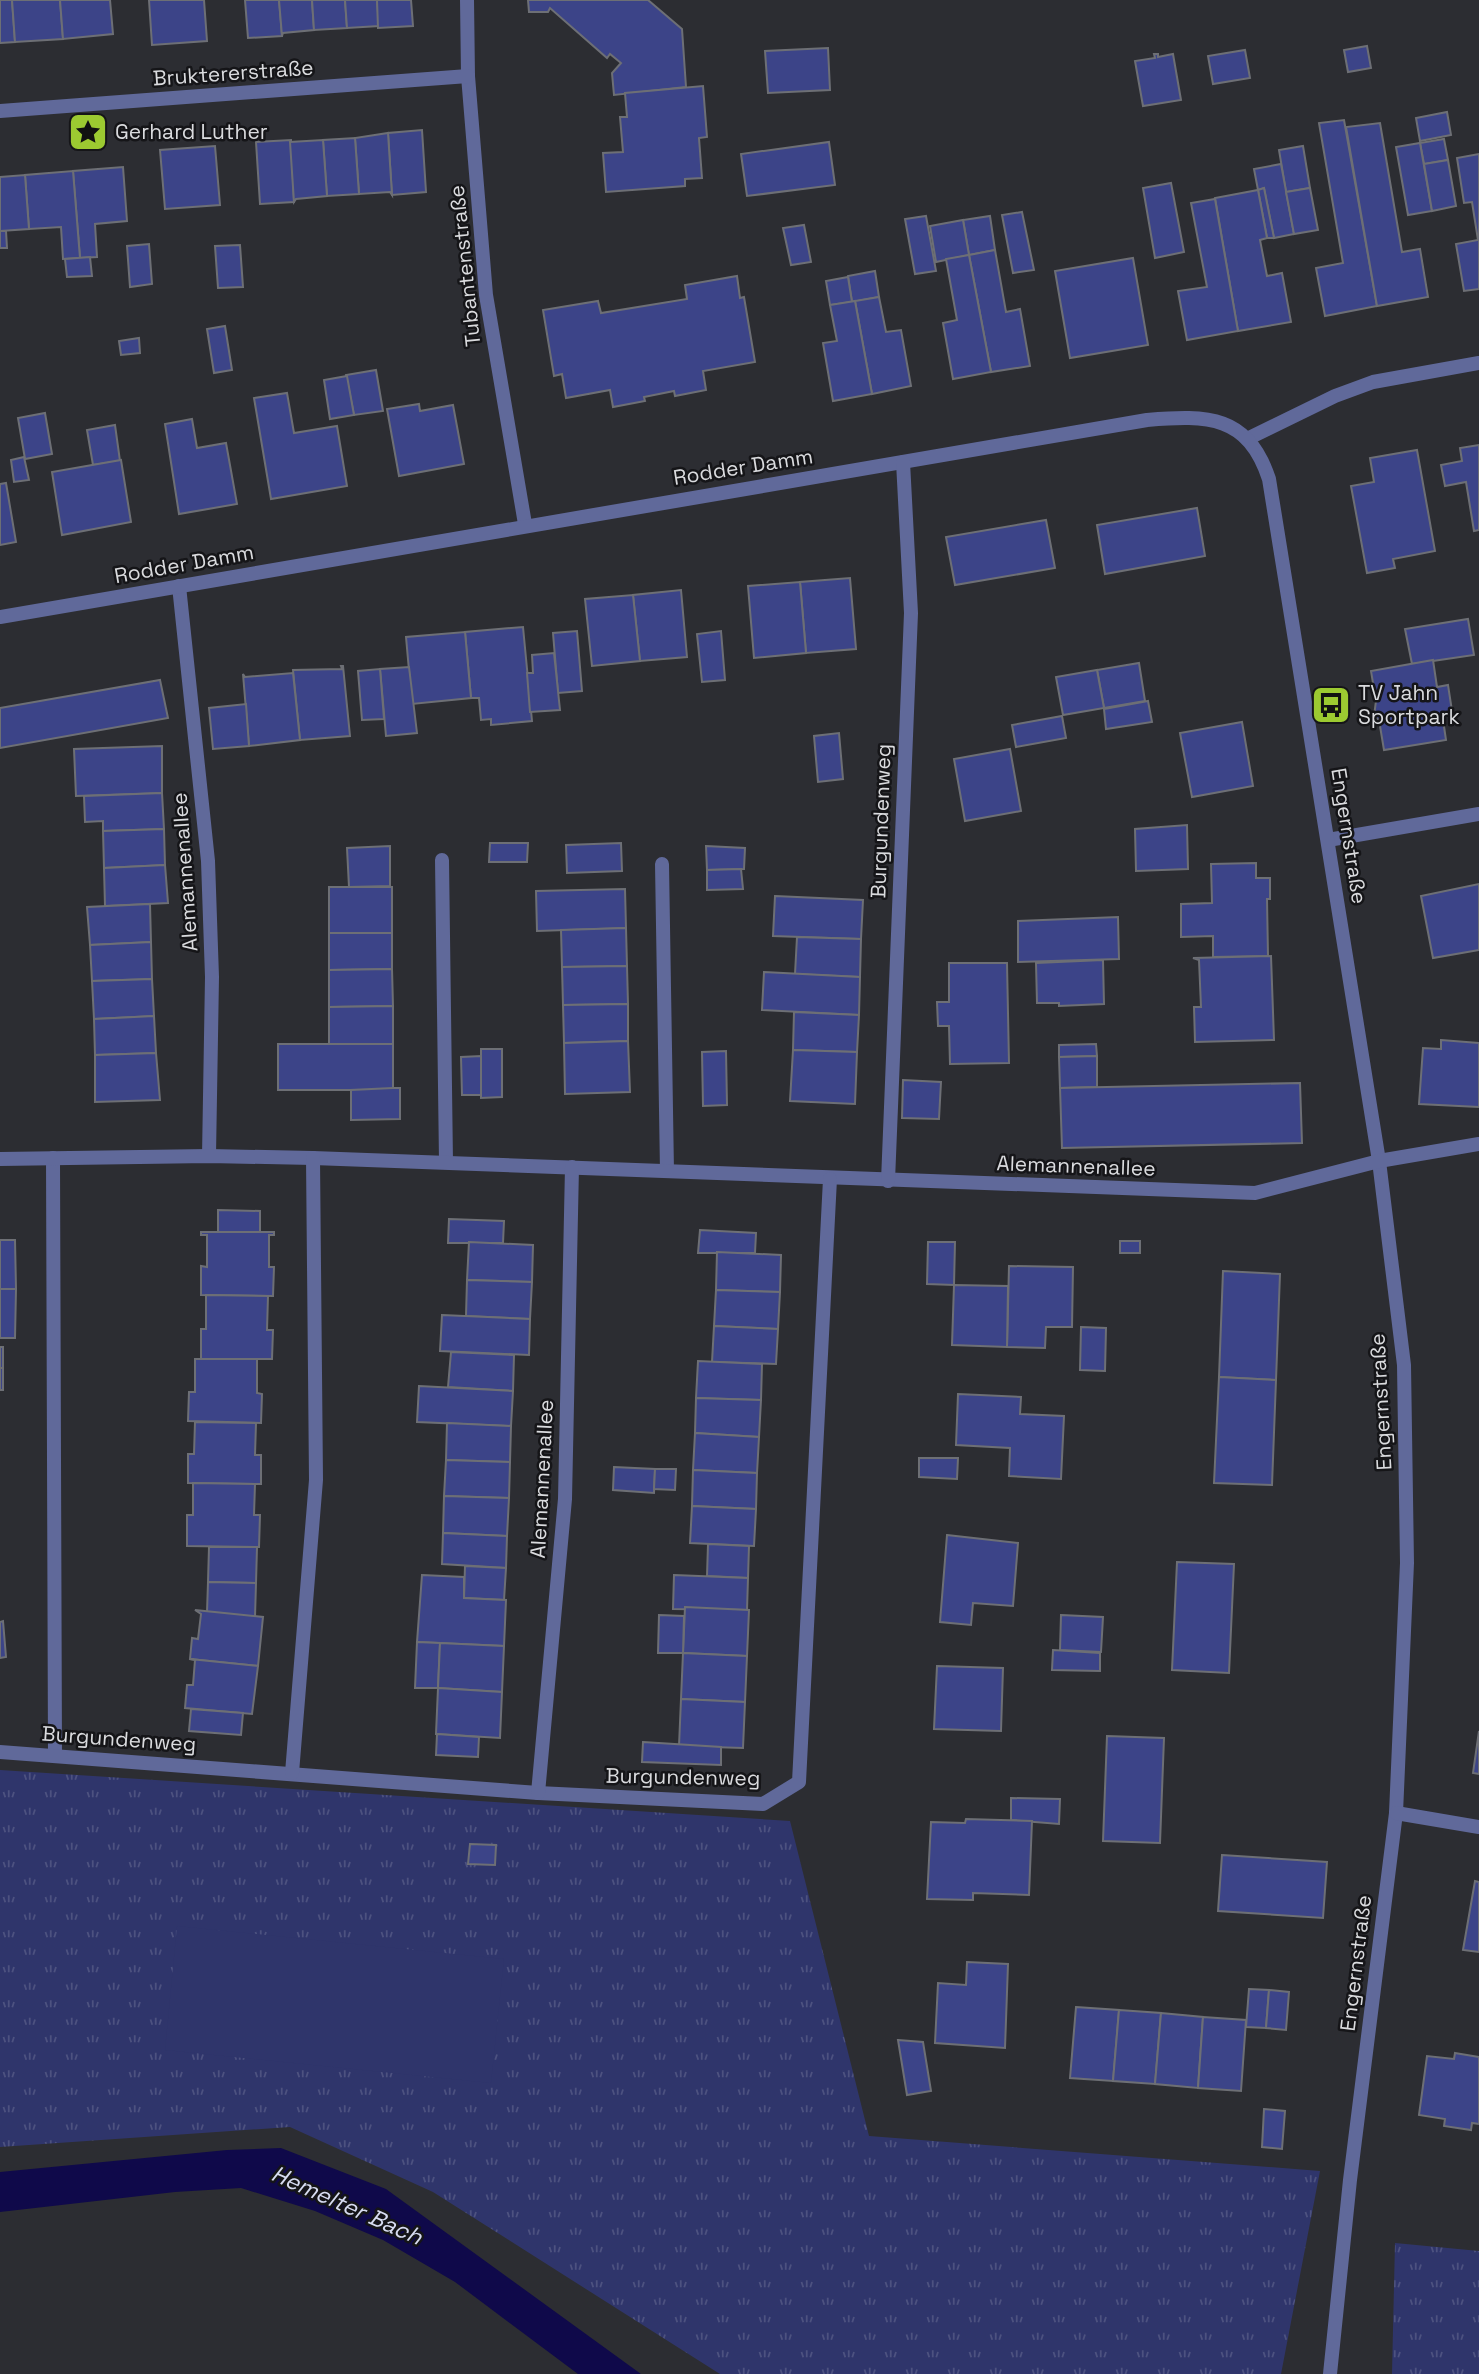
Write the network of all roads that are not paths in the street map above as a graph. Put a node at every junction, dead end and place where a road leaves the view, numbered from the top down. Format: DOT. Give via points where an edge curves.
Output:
graph roads {
  1 [pos="467,0"];
  2 [pos="468,76"];
  3 [pos="0,111"];
  4 [pos="1479,363"];
  5 [pos="1249,438"];
  6 [pos="902,462"];
  7 [pos="525,524"];
  8 [pos="179,586"];
  9 [pos="0,617"];
  10 [pos="1479,814"];
  11 [pos="1328,840"];
  12 [pos="442,860"];
  13 [pos="662,864"];
  14 [pos="1479,1144"];
  15 [pos="209,1156"];
  16 [pos="53,1158"];
  17 [pos="313,1158"];
  18 [pos="0,1159"];
  19 [pos="1379,1161"];
  20 [pos="446,1162"];
  21 [pos="572,1167"];
  22 [pos="667,1171"];
  23 [pos="830,1179"];
  24 [pos="888,1181"];
  25 [pos="0,1752"];
  26 [pos="55,1755"];
  27 [pos="292,1773"];
  28 [pos="538,1793"];
  29 [pos="1396,1813"];
  30 [pos="1479,1827"];
  31 [pos="1330,2374"];
  1 -- 2 [label="street, Tubantenstraße"];
  2 -- 3 [label="street, Bruktererstraße"];
  2 -- 7 [label="street, Tubantenstraße" via="486,295"];
  4 -- 5 [label="street" via="1373,382"];
  5 -- 6 [label="street, Rodder Damm" via="1222,421 1182,417"];
  5 -- 11 [label="street, Engernstraße" via="1269,479"];
  6 -- 7 [label="street, Rodder Damm"];
  6 -- 24 [label="street, Burgundenweg" via="911,613"];
  7 -- 8 [label="street, Rodder Damm"];
  8 -- 9 [label="street, Rodder Damm"];
  8 -- 15 [label="street, Alemannenallee" via="208,861 212,977"];
  10 -- 11 [label="street"];
  11 -- 19 [label="street, Engernstraße"];
  12 -- 20 [label="street"];
  13 -- 22 [label="street"];
  14 -- 19 [label="street, Alemannenallee"];
  15 -- 16 [label="street, Alemannenallee"];
  15 -- 17 [label="street, Alemannenallee"];
  16 -- 18 [label="street, Alemannenallee"];
  16 -- 26 [label="street"];
  17 -- 20 [label="street, Alemannenallee"];
  17 -- 27 [label="street" via="316,1480"];
  19 -- 24 [label="street, Alemannenallee" via="1255,1193"];
  19 -- 29 [label="street, Engernstraße" via="1404,1365 1407,1563"];
  20 -- 21 [label="street, Alemannenallee"];
  21 -- 22 [label="street, Alemannenallee"];
  21 -- 28 [label="street, Alemannenallee" via="565,1499"];
  22 -- 23 [label="street, Alemannenallee"];
  23 -- 24 [label="street, Alemannenallee"];
  23 -- 28 [label="street, Burgundenweg" via="799,1782 763,1804"];
  25 -- 26 [label="street, Burgundenweg"];
  26 -- 27 [label="street, Burgundenweg"];
  27 -- 28 [label="street, Burgundenweg"];
  29 -- 30 [label="street"];
  29 -- 31 [label="street, Engernstraße"];
}
